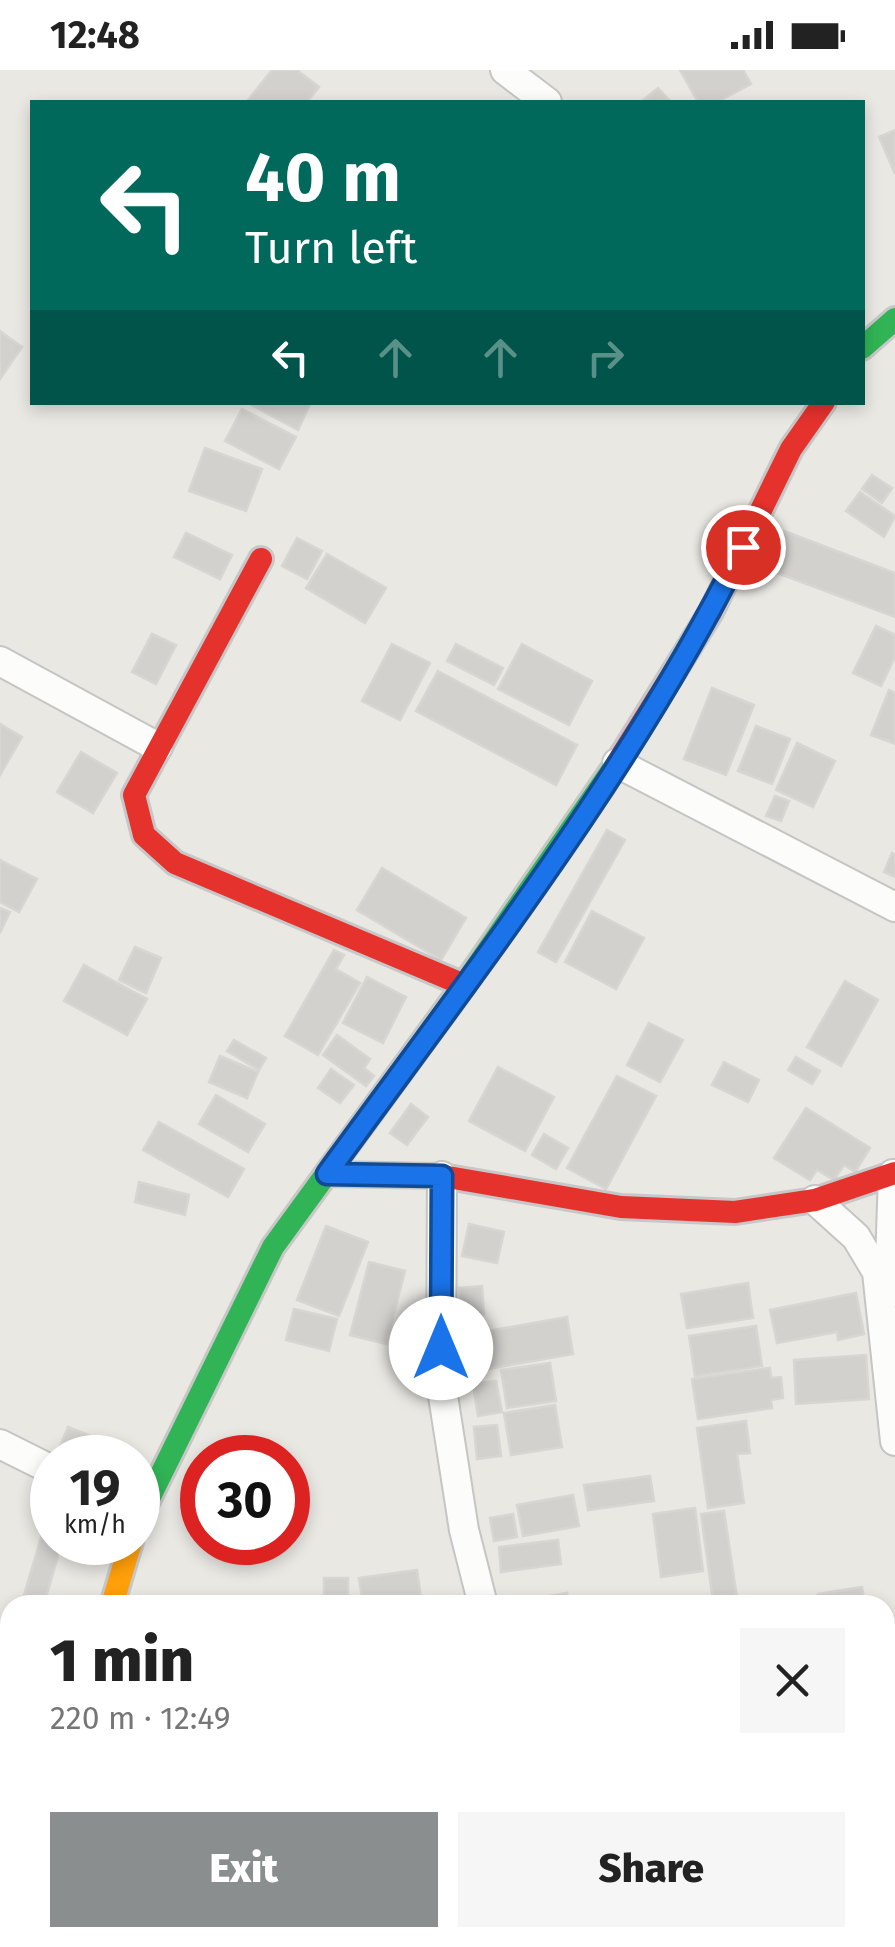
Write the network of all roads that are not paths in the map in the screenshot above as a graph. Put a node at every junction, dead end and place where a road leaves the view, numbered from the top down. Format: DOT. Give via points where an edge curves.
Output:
graph roads {
  1 [pos="505,70"];
  2 [pos="544,100"];
  3 [pos="895,319"];
  4 [pos="865,345"];
  5 [pos="822,405"];
  6 [pos="261,559"];
  7 [pos="0,661"];
  8 [pos="158,748"];
  9 [pos="617,764"];
  10 [pos="895,907"];
  11 [pos="464,986"];
  12 [pos="894,1173"];
  13 [pos="327,1174"];
  14 [pos="442,1176"];
  15 [pos="815,1200"];
  16 [pos="890,1369"];
  17 [pos="895,1440"];
  18 [pos="0,1444"];
  19 [pos="30,1459"];
  20 [pos="160,1475"];
  21 [pos="124,1565"];
  22 [pos="115,1595"];
  23 [pos="480,1595"];
  1 -- 2 [label="street"];
  3 -- 4 [label="street"];
  5 -- 9 [label="street" via="791,449 711,612"];
  6 -- 8 [label="street"];
  7 -- 8 [label="street"];
  8 -- 11 [label="street" via="134,795 134,816 142,838 174,863"];
  9 -- 10 [label="street"];
  9 -- 11 [label="street"];
  11 -- 13 [label="street"];
  12 -- 15 [label="street"];
  12 -- 16 [label="street"];
  13 -- 14 [label="street"];
  13 -- 20 [label="street" via="273,1248"];
  14 -- 15 [label="street" via="621,1207 735,1212"];
  14 -- 23 [label="street" via="441,1383"];
  15 -- 16 [label="street" via="856,1237 877,1272"];
  16 -- 17 [label="street"];
  18 -- 19 [label="street"];
  21 -- 22 [label="street"];
}
